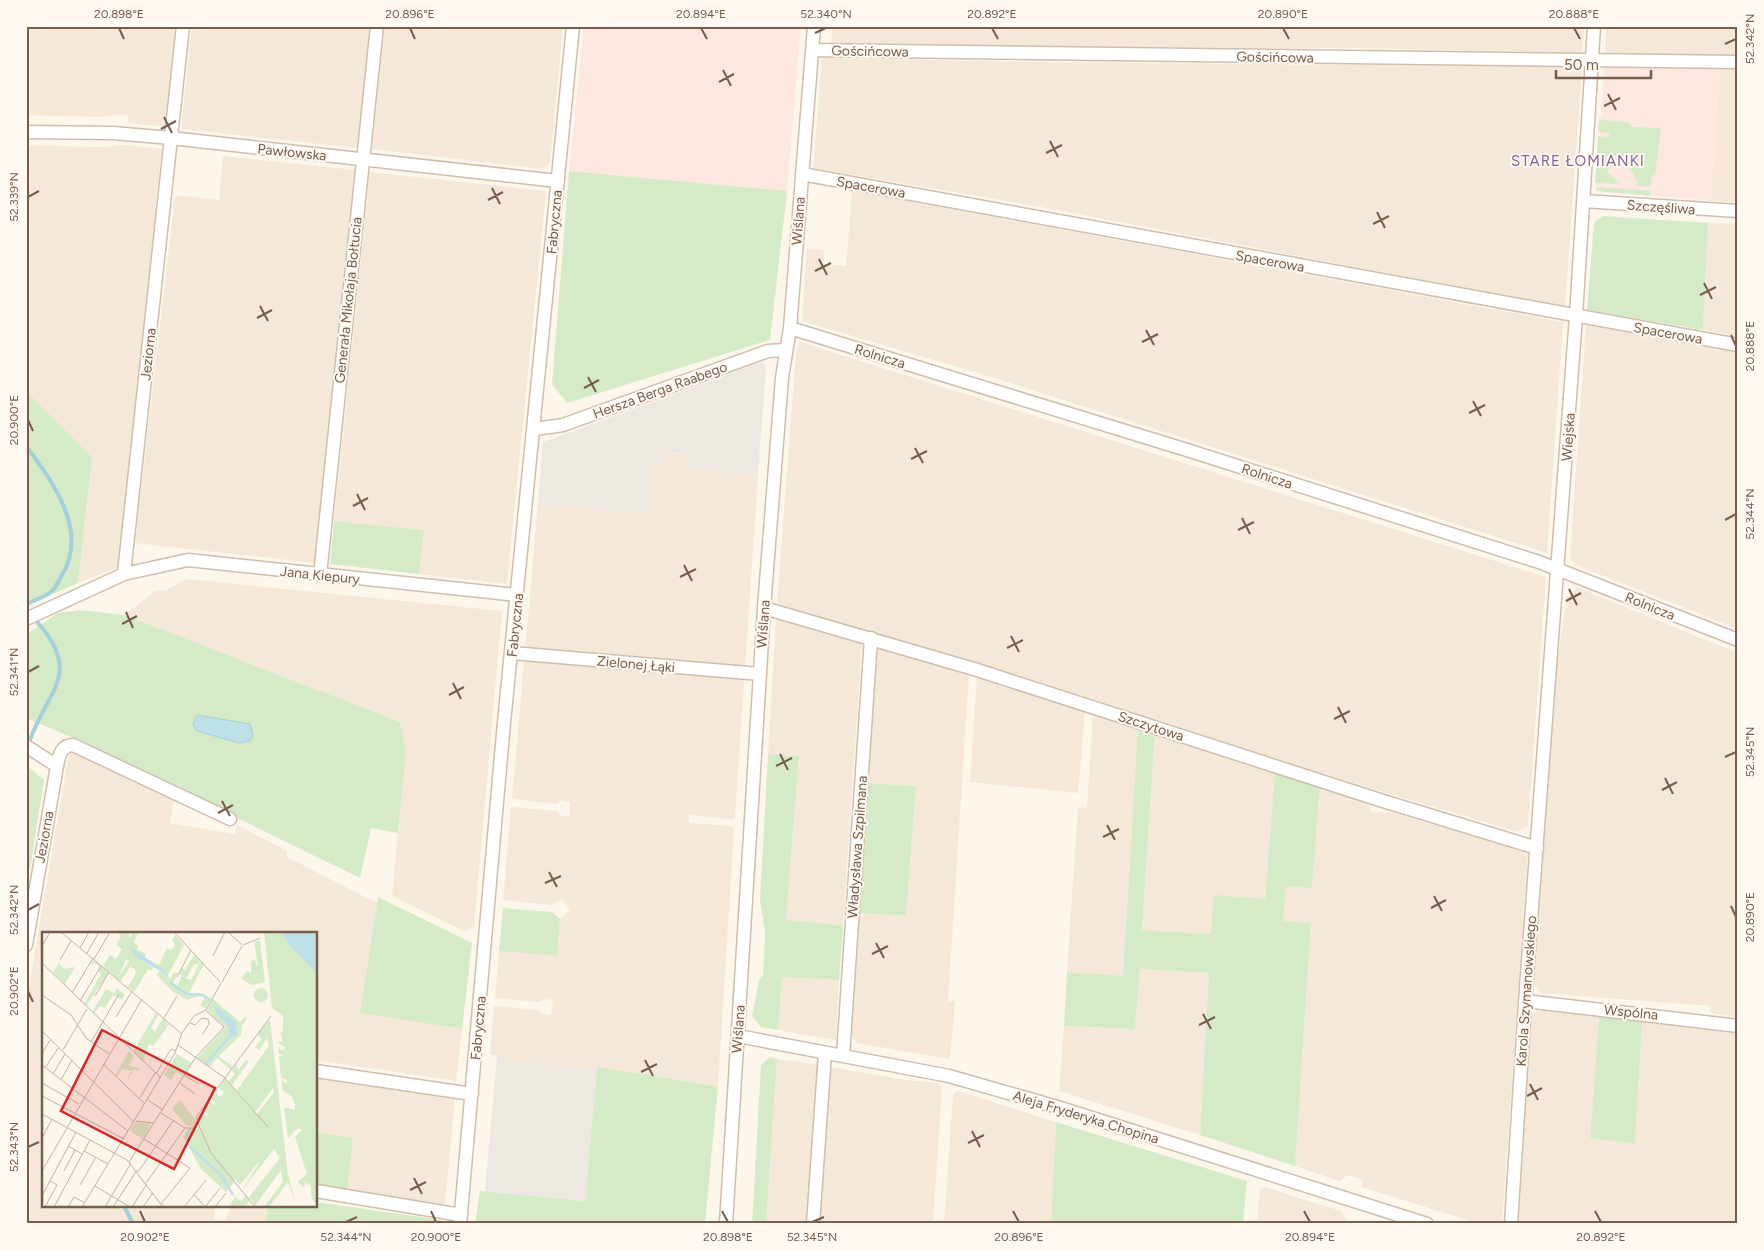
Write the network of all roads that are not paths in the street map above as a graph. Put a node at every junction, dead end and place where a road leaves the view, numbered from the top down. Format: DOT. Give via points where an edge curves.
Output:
graph roads {
  1 [pos="183,26"];
  2 [pos="377,26"];
  3 [pos="573,26"];
  4 [pos="814,26"];
  5 [pos="1594,26"];
  6 [pos="812,50"];
  7 [pos="1592,60"];
  8 [pos="1738,62"];
  9 [pos="26,132"];
  10 [pos="171,138"];
  11 [pos="363,160"];
  12 [pos="802,174"];
  13 [pos="558,181"];
  14 [pos="1584,201"];
  15 [pos="1738,211"];
  16 [pos="1576,316"];
  17 [pos="790,328"];
  18 [pos="1738,345"];
  19 [pos="786,350"];
  20 [pos="535,429"];
  21 [pos="1557,569"];
  22 [pos="124,574"];
  23 [pos="320,575"];
  24 [pos="517,595"];
  25 [pos="764,608"];
  26 [pos="26,619"];
  27 [pos="871,638"];
  28 [pos="1738,640"];
  29 [pos="512,653"];
  30 [pos="760,674"];
  31 [pos="26,746"];
  32 [pos="56,766"];
  33 [pos="230,819"];
  34 [pos="1537,848"];
  35 [pos="26,945"];
  36 [pos="1525,1001"];
  37 [pos="1738,1026"];
  38 [pos="738,1036"];
  39 [pos="825,1053"];
  40 [pos="843,1056"];
  41 [pos="318,1071"];
  42 [pos="472,1094"];
  43 [pos="318,1192"];
  44 [pos="461,1219"];
  45 [pos="726,1224"];
  46 [pos="813,1224"];
  47 [pos="1427,1224"];
  48 [pos="1511,1224"];
  1 -- 10 [label="street, Jeziorna"];
  2 -- 11 [label="street, Generała Mikołaja Bołtucia"];
  3 -- 13 [label="street, Fabryczna"];
  4 -- 6 [label="street, Wiślana"];
  5 -- 7 [label="street, Wiejska"];
  6 -- 7 [label="street, Gościńcowa"];
  6 -- 12 [label="street, Wiślana"];
  7 -- 8 [label="street, Gościńcowa"];
  7 -- 14 [label="street, Wiejska"];
  9 -- 10 [label="street, Pawłowska" via="113,133"];
  10 -- 11 [label="street, Pawłowska"];
  10 -- 22 [label="street, Jeziorna"];
  11 -- 13 [label="street, Pawłowska"];
  11 -- 23 [label="street, Generała Mikołaja Bołtucia"];
  12 -- 16 [label="street, Spacerowa"];
  12 -- 17 [label="street, Wiślana"];
  13 -- 20 [label="street, Fabryczna"];
  14 -- 15 [label="street, Szczęśliwa"];
  14 -- 16 [label="street, Wiejska"];
  16 -- 18 [label="street, Spacerowa"];
  16 -- 21 [label="street, Wiejska"];
  17 -- 19 [label="street, Wiślana"];
  17 -- 21 [label="street, Rolnicza"];
  19 -- 20 [label="street, Hersza Berga Raabego" via="768,351 563,425"];
  19 -- 25 [label="street, Wiślana"];
  20 -- 24 [label="street, Fabryczna"];
  21 -- 28 [label="street, Rolnicza"];
  21 -- 34 [label="street, Wiejska"];
  22 -- 23 [label="street, Jana Kiepury" via="188,560"];
  22 -- 26 [label="street"];
  23 -- 24 [label="street, Jana Kiepury"];
  24 -- 29 [label="street, Fabryczna"];
  25 -- 27 [label="street, Szczytowa"];
  25 -- 30 [label="street, Wiślana"];
  27 -- 34 [label="street, Szczytowa"];
  27 -- 40 [label="street, Władysława Szpilmana"];
  29 -- 30 [label="street, Zielonej Łąki"];
  29 -- 42 [label="street, Fabryczna"];
  30 -- 38 [label="street, Wiślana"];
  31 -- 32 [label="street"];
  32 -- 33 [label="street" via="66,746 74,745"];
  32 -- 35 [label="street, Jeziorna"];
  34 -- 36 [label="street, Karola Szymanowskiego"];
  36 -- 37 [label="street, Wspólna"];
  36 -- 48 [label="street, Karola Szymanowskiego"];
  38 -- 39 [label="street, Aleja Fryderyka Chopina"];
  38 -- 45 [label="street, Wiślana"];
  39 -- 40 [label="street, Aleja Fryderyka Chopina"];
  39 -- 46 [label="street"];
  40 -- 47 [label="street, Aleja Fryderyka Chopina" via="949,1076 1064,1109"];
  41 -- 42 [label="street"];
  42 -- 44 [label="street, Fabryczna"];
  43 -- 44 [label="street"];
}
